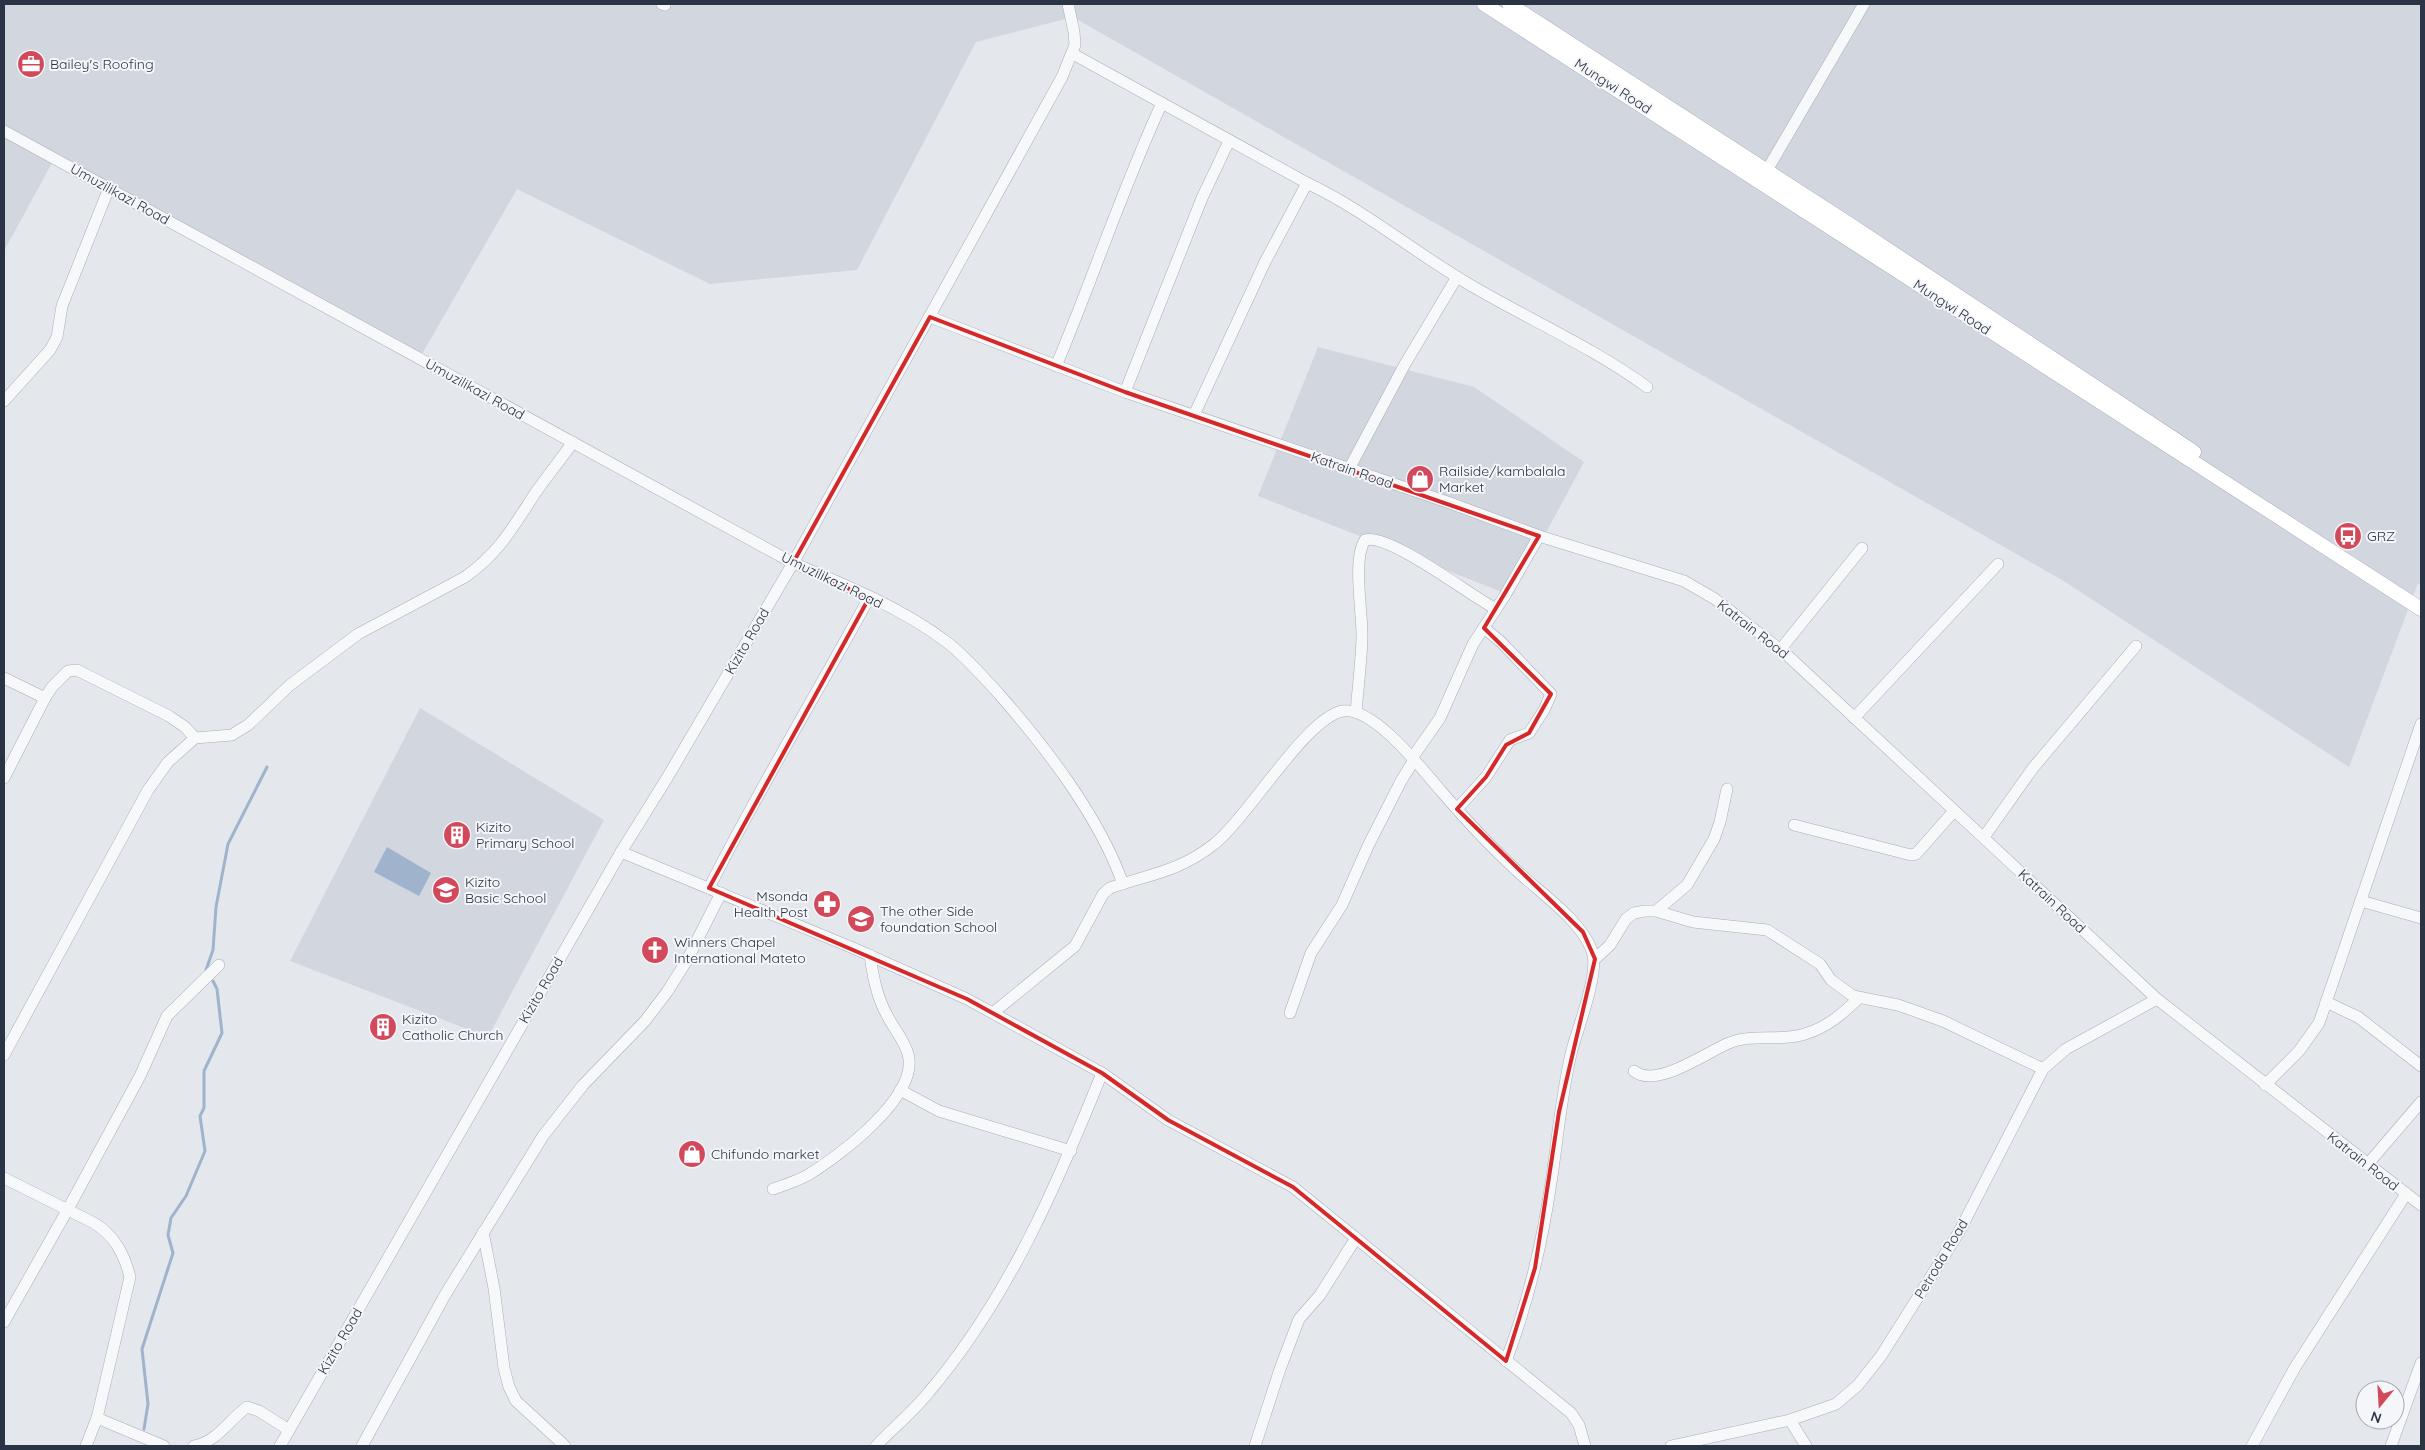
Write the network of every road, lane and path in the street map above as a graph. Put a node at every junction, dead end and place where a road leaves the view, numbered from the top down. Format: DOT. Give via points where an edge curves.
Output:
graph roads {
  1 [pos="1068,4"];
  2 [pos="1484,4"];
  3 [pos="1509,4"];
  4 [pos="1864,4"];
  5 [pos="1073,54"];
  6 [pos="1162,103"];
  7 [pos="4,131"];
  8 [pos="1229,141"];
  9 [pos="1764,176"];
  10 [pos="1307,183"];
  11 [pos="109,188"];
  12 [pos="1458,278"];
  13 [pos="930,317"];
  14 [pos="1056,366"];
  15 [pos="1647,387"];
  16 [pos="1125,392"];
  17 [pos="4,401"];
  18 [pos="1194,415"];
  19 [pos="573,442"];
  20 [pos="1349,469"];
  21 [pos="1539,536"];
  22 [pos="1862,548"];
  23 [pos="794,563"];
  24 [pos="1998,564"];
  25 [pos="869,598"];
  26 [pos="2421,601"];
  27 [pos="1496,609"];
  28 [pos="2421,609"];
  29 [pos="1484,628"];
  30 [pos="2136,646"];
  31 [pos="1780,650"];
  32 [pos="4,678"];
  33 [pos="45,698"];
  34 [pos="1356,712"];
  35 [pos="1854,718"];
  36 [pos="2421,724"];
  37 [pos="195,738"];
  38 [pos="1413,759"];
  39 [pos="4,778"];
  40 [pos="1727,789"];
  41 [pos="1456,809"];
  42 [pos="1954,810"];
  43 [pos="1794,825"];
  44 [pos="1984,837"];
  45 [pos="620,852"];
  46 [pos="1123,884"];
  47 [pos="709,888"];
  48 [pos="721,893"];
  49 [pos="2361,900"];
  50 [pos="1656,911"];
  51 [pos="2421,918"];
  52 [pos="870,955"];
  53 [pos="1595,959"];
  54 [pos="219,965"];
  55 [pos="1858,998"];
  56 [pos="2157,999"];
  57 [pos="2326,1002"];
  58 [pos="994,1012"];
  59 [pos="1290,1013"];
  60 [pos="4,1055"];
  61 [pos="2421,1066"];
  62 [pos="2043,1069"];
  63 [pos="1634,1070"];
  64 [pos="1102,1073"];
  65 [pos="2265,1085"];
  66 [pos="900,1090"];
  67 [pos="2421,1102"];
  68 [pos="1071,1151"];
  69 [pos="2367,1165"];
  70 [pos="4,1178"];
  71 [pos="773,1189"];
  72 [pos="2406,1194"];
  73 [pos="2421,1205"];
  74 [pos="68,1210"];
  75 [pos="483,1232"];
  76 [pos="1356,1238"];
  77 [pos="4,1322"];
  78 [pos="1506,1360"];
  79 [pos="2421,1363"];
  80 [pos="97,1418"];
  81 [pos="1790,1420"];
  82 [pos="289,1430"];
  83 [pos="86,1446"];
  84 [pos="164,1446"];
  85 [pos="194,1446"];
  86 [pos="280,1446"];
  87 [pos="362,1446"];
  88 [pos="565,1446"];
  89 [pos="876,1446"];
  90 [pos="1255,1446"];
  91 [pos="1585,1446"];
  92 [pos="1671,1446"];
  93 [pos="1806,1446"];
  94 [pos="2252,1446"];
  95 [pos="2391,1446"];
  1 -- 5 [label="street" via="1074,32"];
  2 -- 9 [label="main road, Mungwi Road"];
  3 -- 9 [label="main road, Mungwi Road"];
  4 -- 9 [label="street"];
  5 -- 6 [label="street"];
  5 -- 13 [label="street, Kizito Road"];
  6 -- 8 [label="street"];
  6 -- 14 [label="street" via="1132,167"];
  7 -- 11 [label="street, Umuzilikazi Road"];
  8 -- 10 [label="street"];
  8 -- 16 [label="street" via="1202,198"];
  9 -- 26 [label="main road, Mungwi Road" via="2142,416 2258,496"];
  9 -- 28 [label="main road, Mungwi Road"];
  10 -- 12 [label="street" via="1362,212"];
  10 -- 18 [label="street" via="1260,271"];
  11 -- 17 [label="street" via="62,306 57,337 50,350"];
  11 -- 19 [label="street, Umuzilikazi Road"];
  12 -- 15 [label="street" via="1621,368"];
  12 -- 20 [label="street" via="1405,364"];
  13 -- 14 [label="street, Katrain Road"];
  13 -- 23 [label="street, Kizito Road"];
  14 -- 16 [label="street, Katrain Road"];
  16 -- 18 [label="street, Katrain Road"];
  18 -- 20 [label="street, Katrain Road"];
  19 -- 23 [label="street, Umuzilikazi Road"];
  19 -- 37 [label="street" via="511,532 481,566 358,634 290,685 248,725 232,735"];
  20 -- 21 [label="street, Katrain Road"];
  21 -- 27 [label="street"];
  21 -- 31 [label="street, Katrain Road" via="1684,581 1715,599"];
  22 -- 31 [label="street"];
  23 -- 25 [label="street, Umuzilikazi Road"];
  23 -- 45 [label="street, Kizito Road"];
  24 -- 35 [label="street"];
  25 -- 46 [label="street, Umuzilikazi Road" via="901,613 948,643 1023,721 1098,827"];
  25 -- 47 [label="street"];
  27 -- 29 [label="street"];
  27 -- 34 [label="street" via="1426,563 1382,543 1365,540 1360,552 1362,640"];
  29 -- 38 [label="street" via="1467,656 1440,718"];
  29 -- 41 [label="street" via="1551,694 1529,733 1510,740 1486,777"];
  30 -- 44 [label="street" via="2034,768"];
  31 -- 35 [label="street, Katrain Road"];
  32 -- 33 [label="street"];
  33 -- 37 [label="street" via="68,671 77,670 169,716"];
  33 -- 39 [label="street"];
  34 -- 38 [label="street" via="1365,716"];
  34 -- 46 [label="street" via="1338,712 1318,726 1290,754 1229,832 1213,846 1170,871"];
  35 -- 42 [label="street, Katrain Road"];
  36 -- 49 [label="street"];
  37 -- 60 [label="street" via="168,762 148,790"];
  38 -- 41 [label="street"];
  38 -- 59 [label="street" via="1342,905 1311,952"];
  40 -- 50 [label="street" via="1714,839 1687,885"];
  41 -- 53 [label="street" via="1582,932"];
  42 -- 43 [label="street" via="1916,854 1911,855"];
  42 -- 44 [label="street, Katrain Road"];
  44 -- 56 [label="street, Katrain Road"];
  45 -- 47 [label="street"];
  45 -- 82 [label="street, Kizito Road"];
  46 -- 58 [label="street" via="1103,894 1075,946"];
  47 -- 48 [label="street"];
  48 -- 52 [label="street"];
  48 -- 75 [label="street" via="686,962 666,992 645,1021 562,1110"];
  49 -- 51 [label="street"];
  49 -- 57 [label="street"];
  50 -- 53 [label="street" via="1630,916 1610,945"];
  50 -- 55 [label="street" via="1693,922 1767,930 1820,964 1838,987"];
  52 -- 58 [label="street"];
  52 -- 66 [label="street" via="873,979 882,1004 908,1055 907,1075"];
  53 -- 78 [label="street" via="1559,1112 1552,1181 1537,1260 1521,1322"];
  54 -- 74 [label="street" via="167,1016 140,1076"];
  55 -- 62 [label="street" via="1898,1005 1943,1021"];
  55 -- 63 [label="street" via="1833,1022 1804,1035 1739,1040 1658,1076 1643,1076"];
  56 -- 62 [label="street, Petroda Road" via="2066,1049"];
  56 -- 65 [label="street, Katrain Road"];
  57 -- 61 [label="street" via="2358,1018"];
  57 -- 65 [label="street" via="2312,1035"];
  58 -- 64 [label="street"];
  62 -- 81 [label="street, Petroda Road" via="1959,1232 1881,1356 1858,1385 1836,1404"];
  64 -- 68 [label="street"];
  64 -- 76 [label="street" via="1168,1120 1293,1187"];
  65 -- 69 [label="street, Katrain Road"];
  66 -- 68 [label="street" via="939,1112"];
  66 -- 71 [label="street" via="892,1104 843,1149 808,1175"];
  67 -- 69 [label="street"];
  68 -- 89 [label="street" via="999,1296 929,1393"];
  69 -- 72 [label="street, Katrain Road"];
  70 -- 74 [label="street"];
  72 -- 73 [label="street, Katrain Road"];
  72 -- 94 [label="street" via="2294,1369"];
  74 -- 77 [label="street"];
  74 -- 80 [label="street" via="106,1231 124,1255 130,1277"];
  75 -- 87 [label="street"];
  75 -- 88 [label="street" via="509,1387 516,1401"];
  76 -- 78 [label="street"];
  76 -- 90 [label="street" via="1320,1295 1300,1319"];
  78 -- 91 [label="street" via="1571,1413 1579,1425"];
  79 -- 95 [label="street"];
  80 -- 83 [label="street"];
  80 -- 84 [label="street"];
  81 -- 92 [label="street, Petroda Road"];
  81 -- 93 [label="street"];
  82 -- 85 [label="street" via="247,1407 214,1438"];
  82 -- 86 [label="street, Kizito Road"];
}
